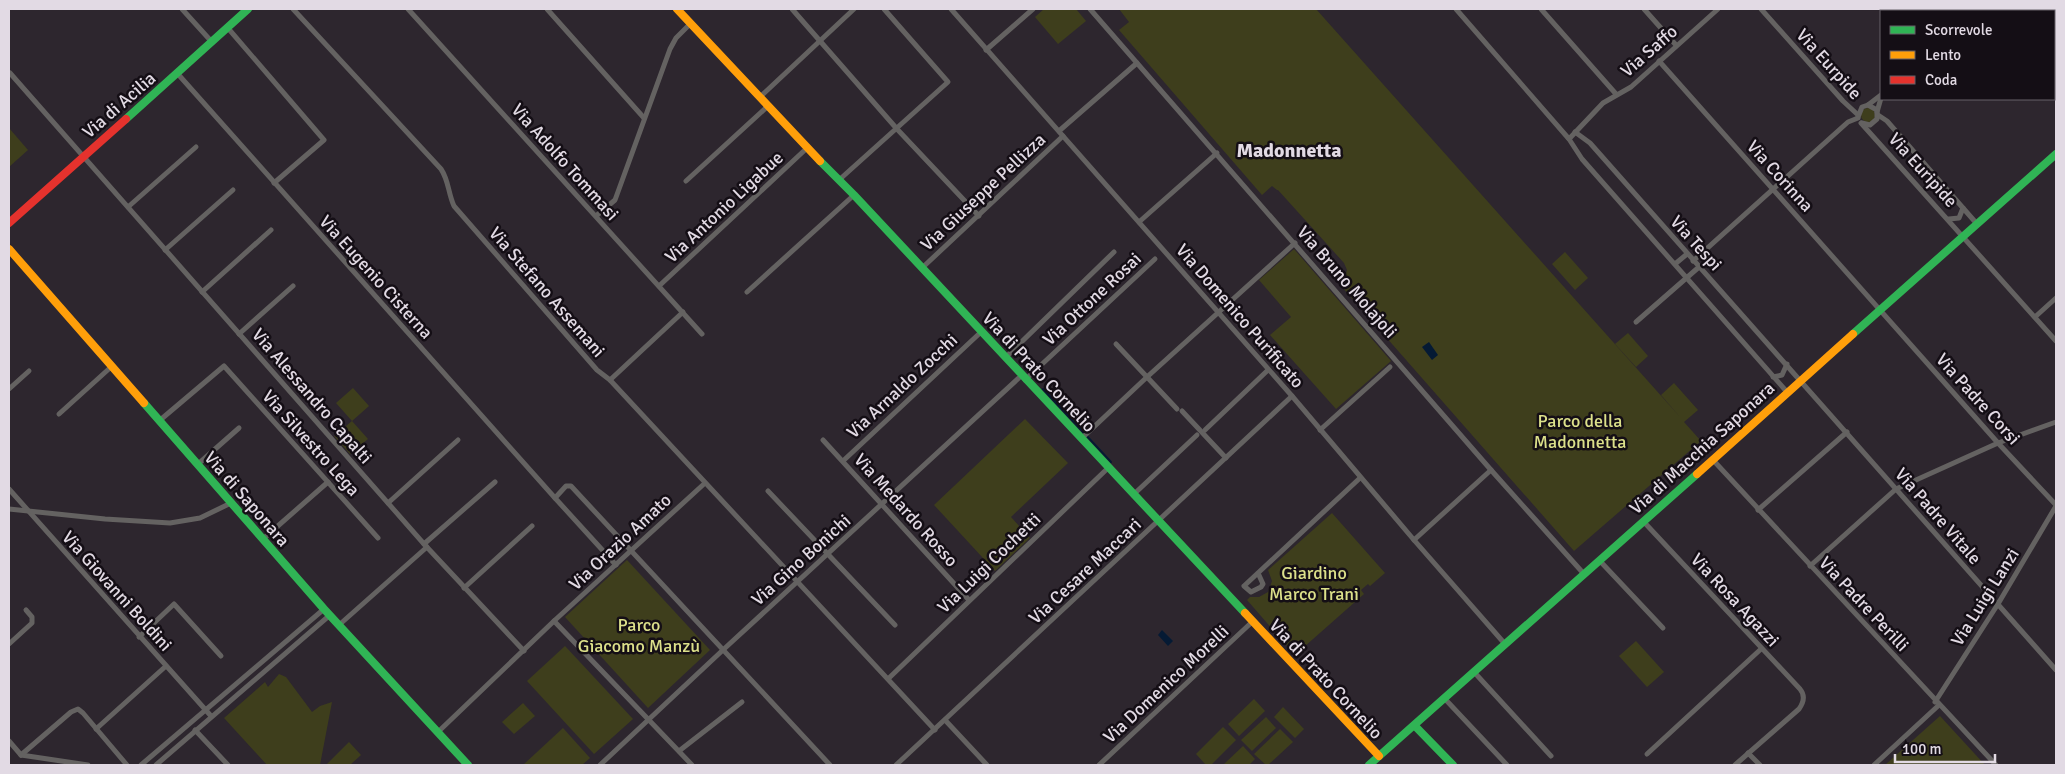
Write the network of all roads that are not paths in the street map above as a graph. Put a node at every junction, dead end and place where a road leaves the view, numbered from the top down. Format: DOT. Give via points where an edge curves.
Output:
graph roads {
  1 [pos="182,9"];
  2 [pos="248,9"];
  3 [pos="293,9"];
  4 [pos="408,9"];
  5 [pos="547,9"];
  6 [pos="677,9"];
  7 [pos="792,9"];
  8 [pos="854,9"];
  9 [pos="884,9"];
  10 [pos="951,9"];
  11 [pos="1033,9"];
  12 [pos="1090,9"];
  13 [pos="1456,9"];
  14 [pos="1541,9"];
  15 [pos="1644,9"];
  16 [pos="1718,9"];
  17 [pos="1761,9"];
  18 [pos="690,23"];
  19 [pos="227,27"];
  20 [pos="211,41"];
  21 [pos="820,41"];
  22 [pos="1676,45"];
  23 [pos="986,50"];
  24 [pos="1659,61"];
  25 [pos="1137,64"];
  26 [pos="10,73"];
  27 [pos="177,73"];
  28 [pos="1616,94"];
  29 [pos="760,97"];
  30 [pos="1880,98"];
  31 [pos="1880,100"];
  32 [pos="1868,105"];
  33 [pos="768,106"];
  34 [pos="1878,113"];
  35 [pos="644,118"];
  36 [pos="1859,118"];
  37 [pos="897,128"];
  38 [pos="1059,131"];
  39 [pos="1575,132"];
  40 [pos="1063,136"];
  41 [pos="1569,139"];
  42 [pos="196,147"];
  43 [pos="807,148"];
  44 [pos="1217,153"];
  45 [pos="2056,154"];
  46 [pos="83,156"];
  47 [pos="840,180"];
  48 [pos="686,181"];
  49 [pos="274,183"];
  50 [pos="1772,189"];
  51 [pos="233,190"];
  52 [pos="854,195"];
  53 [pos="128,207"];
  54 [pos="1963,208"];
  55 [pos="596,216"];
  56 [pos="979,216"];
  57 [pos="1948,220"];
  58 [pos="1139,222"];
  59 [pos="9,223"];
  60 [pos="1977,224"];
  61 [pos="270,230"];
  62 [pos="1964,237"];
  63 [pos="1295,243"];
  64 [pos="9,249"];
  65 [pos="165,250"];
  66 [pos="1114,252"];
  67 [pos="1687,254"];
  68 [pos="1155,258"];
  69 [pos="1693,260"];
  70 [pos="1675,264"];
  71 [pos="1699,267"];
  72 [pos="922,268"];
  73 [pos="1687,278"];
  74 [pos="292,286"];
  75 [pos="659,286"];
  76 [pos="202,292"];
  77 [pos="747,292"];
  78 [pos="2056,298"];
  79 [pos="1880,310"];
  80 [pos="683,312"];
  81 [pos="1217,312"];
  82 [pos="2035,317"];
  83 [pos="1636,322"];
  84 [pos="981,332"];
  85 [pos="239,334"];
  86 [pos="702,334"];
  87 [pos="2056,341"];
  88 [pos="1116,344"];
  89 [pos="1005,358"];
  90 [pos="1787,364"];
  91 [pos="111,367"];
  92 [pos="1390,367"];
  93 [pos="1268,370"];
  94 [pos="29,371"];
  95 [pos="1773,376"];
  96 [pos="1146,377"];
  97 [pos="1023,378"];
  98 [pos="610,380"];
  99 [pos="1801,380"];
  100 [pos="9,389"];
  101 [pos="1787,392"];
  102 [pos="1292,396"];
  103 [pos="58,414"];
  104 [pos="159,421"];
  105 [pos="2056,422"];
  106 [pos="239,428"];
  107 [pos="1205,430"];
  108 [pos="1320,430"];
  109 [pos="1847,432"];
  110 [pos="1197,435"];
  111 [pos="1081,439"];
  112 [pos="458,440"];
  113 [pos="823,440"];
  114 [pos="1998,443"];
  115 [pos="1226,458"];
  116 [pos="1713,460"];
  117 [pos="843,461"];
  118 [pos="198,466"];
  119 [pos="1108,468"];
  120 [pos="1491,470"];
  121 [pos="1360,478"];
  122 [pos="328,482"];
  123 [pos="495,482"];
  124 [pos="705,483"];
  125 [pos="9,489"];
  126 [pos="1896,489"];
  127 [pos="768,491"];
  128 [pos="1133,495"];
  129 [pos="556,498"];
  130 [pos="230,503"];
  131 [pos="388,503"];
  132 [pos="883,505"];
  133 [pos="2056,505"];
  134 [pos="9,509"];
  135 [pos="1758,510"];
  136 [pos="28,511"];
  137 [pos="1158,521"];
  138 [pos="1643,521"];
  139 [pos="532,526"];
  140 [pos="378,538"];
  141 [pos="263,539"];
  142 [pos="1414,540"];
  143 [pos="426,546"];
  144 [pos="632,550"];
  145 [pos="829,554"];
  146 [pos="1599,560"];
  147 [pos="616,565"];
  148 [pos="1810,566"];
  149 [pos="1258,573"];
  150 [pos="1584,574"];
  151 [pos="798,582"];
  152 [pos="464,588"];
  153 [pos="969,600"];
  154 [pos="1998,604"];
  155 [pos="26,610"];
  156 [pos="327,612"];
  157 [pos="554,621"];
  158 [pos="1252,622"];
  159 [pos="338,625"];
  160 [pos="895,625"];
  161 [pos="1663,628"];
  162 [pos="139,636"];
  163 [pos="9,644"];
  164 [pos="1505,644"];
  165 [pos="724,649"];
  166 [pos="1761,649"];
  167 [pos="524,651"];
  168 [pos="222,656"];
  169 [pos="166,666"];
  170 [pos="2056,670"];
  171 [pos="1474,672"];
  172 [pos="889,678"];
  173 [pos="1445,698"];
  174 [pos="742,702"];
  175 [pos="1937,703"];
  176 [pos="205,710"];
  177 [pos="211,716"];
  178 [pos="648,720"];
  179 [pos="945,720"];
  180 [pos="1415,726"];
  181 [pos="96,728"];
  182 [pos="195,730"];
  183 [pos="935,730"];
  184 [pos="438,732"];
  185 [pos="9,741"];
  186 [pos="679,752"];
  187 [pos="1748,753"];
  188 [pos="1647,754"];
  189 [pos="21,755"];
  190 [pos="1378,756"];
  191 [pos="1551,756"];
  192 [pos="88,765"];
  193 [pos="127,765"];
  194 [pos="141,765"];
  195 [pos="156,765"];
  196 [pos="228,765"];
  197 [pos="468,765"];
  198 [pos="600,765"];
  199 [pos="692,765"];
  200 [pos="830,765"];
  201 [pos="896,765"];
  202 [pos="987,765"];
  203 [pos="1099,765"];
  204 [pos="1369,765"];
  205 [pos="1452,765"];
  206 [pos="1507,765"];
  207 [pos="1735,765"];
  208 [pos="1760,765"];
  209 [pos="1874,765"];
  210 [pos="1996,765"];
  1 -- 20 [label="street"];
  2 -- 19 [label="street, Via di Acilia"];
  3 -- 98 [label="street, Via Stefano Assemani" via="441,169 454,206 602,375"];
  4 -- 55 [label="street, Via Adolfo Tommasi"];
  5 -- 35 [label="street"];
  6 -- 18 [label="street, Via di Prato Cornelio"];
  7 -- 21 [label="street"];
  8 -- 21 [label="street"];
  9 -- 37 [label="street" via="948,82"];
  10 -- 23 [label="street, Via Domenico Purificato"];
  11 -- 23 [label="street"];
  12 -- 25 [label="street, Via Bruno Molajoli"];
  13 -- 41 [label="street, Via Tespi"];
  14 -- 28 [label="street"];
  15 -- 22 [label="street"];
  16 -- 22 [label="street, Via Saffo"];
  17 -- 36 [label="street, Via Eurpide"];
  18 -- 29 [label="street, Via di Prato Cornelio"];
  18 -- 35 [label="street" via="671,46"];
  19 -- 20 [label="street, Via di Acilia"];
  19 -- 49 [label="street" via="324,140"];
  20 -- 27 [label="street, Via di Acilia"];
  21 -- 29 [label="street"];
  21 -- 37 [label="street"];
  22 -- 24 [label="street, Via Saffo"];
  23 -- 38 [label="street, Via Domenico Purificato"];
  24 -- 28 [label="street, Via Saffo" via="1631,87"];
  24 -- 50 [label="street, Via Corinna"];
  25 -- 38 [label="street"];
  25 -- 44 [label="street, Via Bruno Molajoli"];
  26 -- 46 [label="street, Via Alessandro Capalti"];
  27 -- 46 [label="street, Via di Acilia"];
  27 -- 49 [label="street, Via Eugenio Cisterna"];
  28 -- 39 [label="street, Via Saffo"];
  29 -- 33 [label="street, Via di Prato Cornelio"];
  30 -- 32 [label="street"];
  31 -- 34 [label="street"];
  32 -- 34 [label="street"];
  32 -- 36 [label="street" via="1862,107"];
  33 -- 43 [label="street, Via di Prato Cornelio"];
  33 -- 48 [label="street"];
  34 -- 36 [label="street" via="1873,124 1867,125"];
  34 -- 54 [label="street, Via Euripide"];
  35 -- 55 [label="street" via="615,200"];
  36 -- 50 [label="street" via="1848,122"];
  36 -- 57 [label="street, Via Euripide"];
  37 -- 47 [label="street"];
  37 -- 56 [label="street"];
  38 -- 40 [label="street, Via Domenico Purificato"];
  39 -- 41 [label="street"];
  39 -- 67 [label="street, Via Tespi" via="1590,143"];
  40 -- 56 [label="street, Via Giuseppe Pellizza"];
  40 -- 58 [label="street, Via Domenico Purificato"];
  41 -- 70 [label="street, Via Tespi" via="1582,159"];
  42 -- 53 [label="street"];
  43 -- 47 [label="street, Via di Prato Cornelio"];
  43 -- 75 [label="street, Via Antonio Ligabue"];
  44 -- 58 [label="street"];
  44 -- 63 [label="street, Via Bruno Molajoli"];
  45 -- 60 [label="street, Via di Macchia Saponara"];
  46 -- 53 [label="street, Via Alessandro Capalti"];
  46 -- 59 [label="street, Via di Acilia"];
  47 -- 52 [label="street, Via di Prato Cornelio"];
  49 -- 129 [label="street, Via Eugenio Cisterna"];
  50 -- 69 [label="street"];
  50 -- 79 [label="street, Via Corinna"];
  51 -- 65 [label="street"];
  52 -- 72 [label="street, Via di Prato Cornelio"];
  52 -- 77 [label="street"];
  53 -- 65 [label="street, Via Alessandro Capalti"];
  54 -- 57 [label="street" via="1959,218"];
  54 -- 60 [label="street, Via Euripide"];
  55 -- 75 [label="street, Via Adolfo Tommasi"];
  56 -- 72 [label="street, Via Giuseppe Pellizza"];
  57 -- 62 [label="street, Via Euripide"];
  58 -- 81 [label="street, Via Domenico Purificato"];
  60 -- 62 [label="street, Via di Macchia Saponara"];
  61 -- 76 [label="street"];
  62 -- 79 [label="street, Via di Macchia Saponara"];
  62 -- 82 [label="street, Via Euripide"];
  63 -- 81 [label="street"];
  63 -- 120 [label="street, Via Bruno Molajoli"];
  64 -- 91 [label="street, Via di Saponara"];
  65 -- 76 [label="street, Via Alessandro Capalti"];
  66 -- 89 [label="street"];
  67 -- 69 [label="street, Via Tespi"];
  67 -- 70 [label="street"];
  68 -- 97 [label="street, Via Ottone Rosai"];
  69 -- 71 [label="street, Via Tespi"];
  70 -- 73 [label="street, Via Tespi"];
  71 -- 73 [label="street"];
  71 -- 90 [label="street, Via Tespi"];
  72 -- 84 [label="street, Via di Prato Cornelio"];
  73 -- 83 [label="street"];
  73 -- 95 [label="street, Via Tespi"];
  74 -- 85 [label="street"];
  75 -- 80 [label="street, Via Adolfo Tommasi"];
  76 -- 85 [label="street, Via Alessandro Capalti"];
  78 -- 82 [label="street"];
  79 -- 99 [label="street, Via di Macchia Saponara"];
  79 -- 114 [label="street, Via Padre Corsi"];
  80 -- 86 [label="street, Via Adolfo Tommasi"];
  80 -- 98 [label="street"];
  81 -- 93 [label="street, Via Domenico Purificato"];
  81 -- 96 [label="street"];
  82 -- 87 [label="street, Via Euripide"];
  84 -- 89 [label="street, Via di Prato Cornelio"];
  84 -- 117 [label="street, Via Arnaldo Zocchi"];
  85 -- 131 [label="street, Via Alessandro Capalti"];
  88 -- 96 [label="street"];
  89 -- 97 [label="street, Via di Prato Cornelio"];
  90 -- 95 [label="street" via="1782,375"];
  90 -- 99 [label="street, Via Tespi"];
  91 -- 103 [label="street"];
  91 -- 104 [label="street, Via di Saponara"];
  92 -- 108 [label="street"];
  93 -- 102 [label="street, Via Domenico Purificato"];
  93 -- 107 [label="street"];
  94 -- 100 [label="street"];
  95 -- 101 [label="street, Via Tespi"];
  96 -- 111 [label="street"];
  96 -- 115 [label="street"];
  97 -- 111 [label="street, Via di Prato Cornelio"];
  97 -- 132 [label="street, Via Gino Bonichi"];
  98 -- 124 [label="street, Via Stefano Assemani"];
  99 -- 101 [label="street, Via di Macchia Saponara"];
  99 -- 109 [label="street, Via Padre Vitale"];
  101 -- 116 [label="street, Via di Macchia Saponara"];
  102 -- 108 [label="street, Via Domenico Purificato"];
  102 -- 115 [label="street, Via Cesare Maccari"];
  104 -- 118 [label="street, Via di Saponara"];
  104 -- 122 [label="street, Via Silvestro Lega" via="224,366"];
  105 -- 114 [label="street"];
  106 -- 118 [label="street"];
  108 -- 121 [label="street, Via Domenico Purificato"];
  109 -- 126 [label="street, Via Padre Vitale"];
  109 -- 135 [label="street"];
  110 -- 128 [label="street"];
  111 -- 119 [label="street, Via di Prato Cornelio"];
  112 -- 131 [label="street"];
  113 -- 117 [label="street, Via Medardo Rosso"];
  114 -- 126 [label="street"];
  114 -- 133 [label="street, Via Padre Corsi"];
  115 -- 137 [label="street, Via Cesare Maccari"];
  116 -- 135 [label="street, Via Padre Perilli"];
  116 -- 138 [label="street, Via di Macchia Saponara"];
  117 -- 132 [label="street, Via Medardo Rosso"];
  118 -- 130 [label="street, Via di Saponara"];
  119 -- 128 [label="street, Via di Prato Cornelio"];
  119 -- 153 [label="street, Via Luigi Cochetti"];
  120 -- 142 [label="street"];
  120 -- 150 [label="street, Via Bruno Molajoli"];
  121 -- 142 [label="street, Via Domenico Purificato"];
  121 -- 149 [label="street"];
  122 -- 140 [label="street, Via Silvestro Lega"];
  122 -- 141 [label="street"];
  123 -- 143 [label="street"];
  124 -- 144 [label="street, Via Orazio Amato"];
  124 -- 151 [label="street, Via Stefano Assemani"];
  125 -- 136 [label="street, Via Giovanni Boldini"];
  126 -- 148 [label="street"];
  126 -- 154 [label="street, Via Padre Vitale"];
  127 -- 145 [label="street"];
  128 -- 137 [label="street, Via di Prato Cornelio"];
  129 -- 144 [label="street" via="566,486 571,486"];
  129 -- 147 [label="street, Via Eugenio Cisterna"];
  130 -- 136 [label="street" via="200,518 170,524"];
  130 -- 141 [label="street, Via di Saponara"];
  131 -- 143 [label="street, Via Alessandro Capalti"];
  132 -- 145 [label="street, Via Gino Bonichi"];
  132 -- 153 [label="street, Via Medardo Rosso"];
  133 -- 154 [label="street, Via Luigi Lanzi"];
  134 -- 136 [label="street"];
  135 -- 148 [label="street, Via Padre Perilli"];
  136 -- 162 [label="street, Via Giovanni Boldini"];
  137 -- 158 [label="street, Via di Prato Cornelio"];
  137 -- 179 [label="street, Via Cesare Maccari"];
  138 -- 146 [label="street, Via di Macchia Saponara"];
  138 -- 166 [label="street, Via Rosa Agazzi"];
  139 -- 152 [label="street"];
  141 -- 156 [label="street, Via di Saponara"];
  142 -- 164 [label="street, Via Domenico Purificato"];
  143 -- 152 [label="street, Via Alessandro Capalti"];
  143 -- 159 [label="street"];
  144 -- 147 [label="street, Via Orazio Amato"];
  144 -- 165 [label="street"];
  145 -- 151 [label="street, Via Gino Bonichi"];
  145 -- 160 [label="street"];
  146 -- 150 [label="street, Via di Macchia Saponara"];
  146 -- 161 [label="street"];
  147 -- 157 [label="street, Via Orazio Amato"];
  148 -- 175 [label="street, Via Padre Perilli"];
  150 -- 164 [label="street, Via di Macchia Saponara"];
  151 -- 165 [label="street, Via Gino Bonichi"];
  151 -- 172 [label="street"];
  152 -- 167 [label="street, Via Alessandro Capalti"];
  153 -- 172 [label="street, Via Luigi Cochetti"];
  154 -- 170 [label="street, Via Padre Vitale"];
  154 -- 175 [label="street, Via Luigi Lanzi"];
  155 -- 163 [label="street" via="32,622"];
  156 -- 159 [label="street, Via di Saponara"];
  156 -- 176 [label="street"];
  156 -- 177 [label="street"];
  157 -- 167 [label="street, Via Orazio Amato"];
  157 -- 178 [label="street"];
  158 -- 190 [label="street, Via di Prato Cornelio"];
  158 -- 203 [label="street, Via Domenico Morelli"];
  159 -- 184 [label="street, Via di Saponara"];
  162 -- 168 [label="street" via="174,604"];
  162 -- 169 [label="street, Via Giovanni Boldini"];
  164 -- 171 [label="street, Via di Macchia Saponara"];
  165 -- 178 [label="street, Via Gino Bonichi"];
  165 -- 200 [label="street"];
  166 -- 187 [label="street, Via Rosa Agazzi" via="1800,689 1803,700 1799,709"];
  166 -- 188 [label="street"];
  167 -- 184 [label="street, Via Orazio Amato"];
  169 -- 176 [label="street, Via Giovanni Boldini"];
  169 -- 181 [label="street"];
  171 -- 173 [label="street, Via di Macchia Saponara"];
  171 -- 191 [label="street"];
  172 -- 183 [label="street"];
  173 -- 180 [label="street, Via di Macchia Saponara"];
  173 -- 206 [label="street"];
  174 -- 186 [label="street"];
  175 -- 209 [label="street, Via Luigi Lanzi"];
  175 -- 210 [label="street, Via Padre Perilli"];
  176 -- 177 [label="street, Via Giovanni Boldini"];
  176 -- 194 [label="street"];
  177 -- 182 [label="street"];
  178 -- 186 [label="street"];
  178 -- 198 [label="street, Via Gino Bonichi"];
  179 -- 183 [label="street, Via Cesare Maccari"];
  179 -- 202 [label="street"];
  180 -- 190 [label="street, Via di Macchia Saponara"];
  180 -- 205 [label="street"];
  181 -- 189 [label="street" via="81,711 75,710"];
  181 -- 193 [label="street"];
  182 -- 195 [label="street"];
  182 -- 196 [label="street"];
  183 -- 201 [label="street, Via Cesare Maccari"];
  184 -- 197 [label="street, Via di Saponara"];
  185 -- 189 [label="street"];
  186 -- 199 [label="street"];
  187 -- 207 [label="street"];
  187 -- 208 [label="street"];
  189 -- 192 [label="street"];
  190 -- 204 [label="street, Via di Macchia Saponara"];
}
